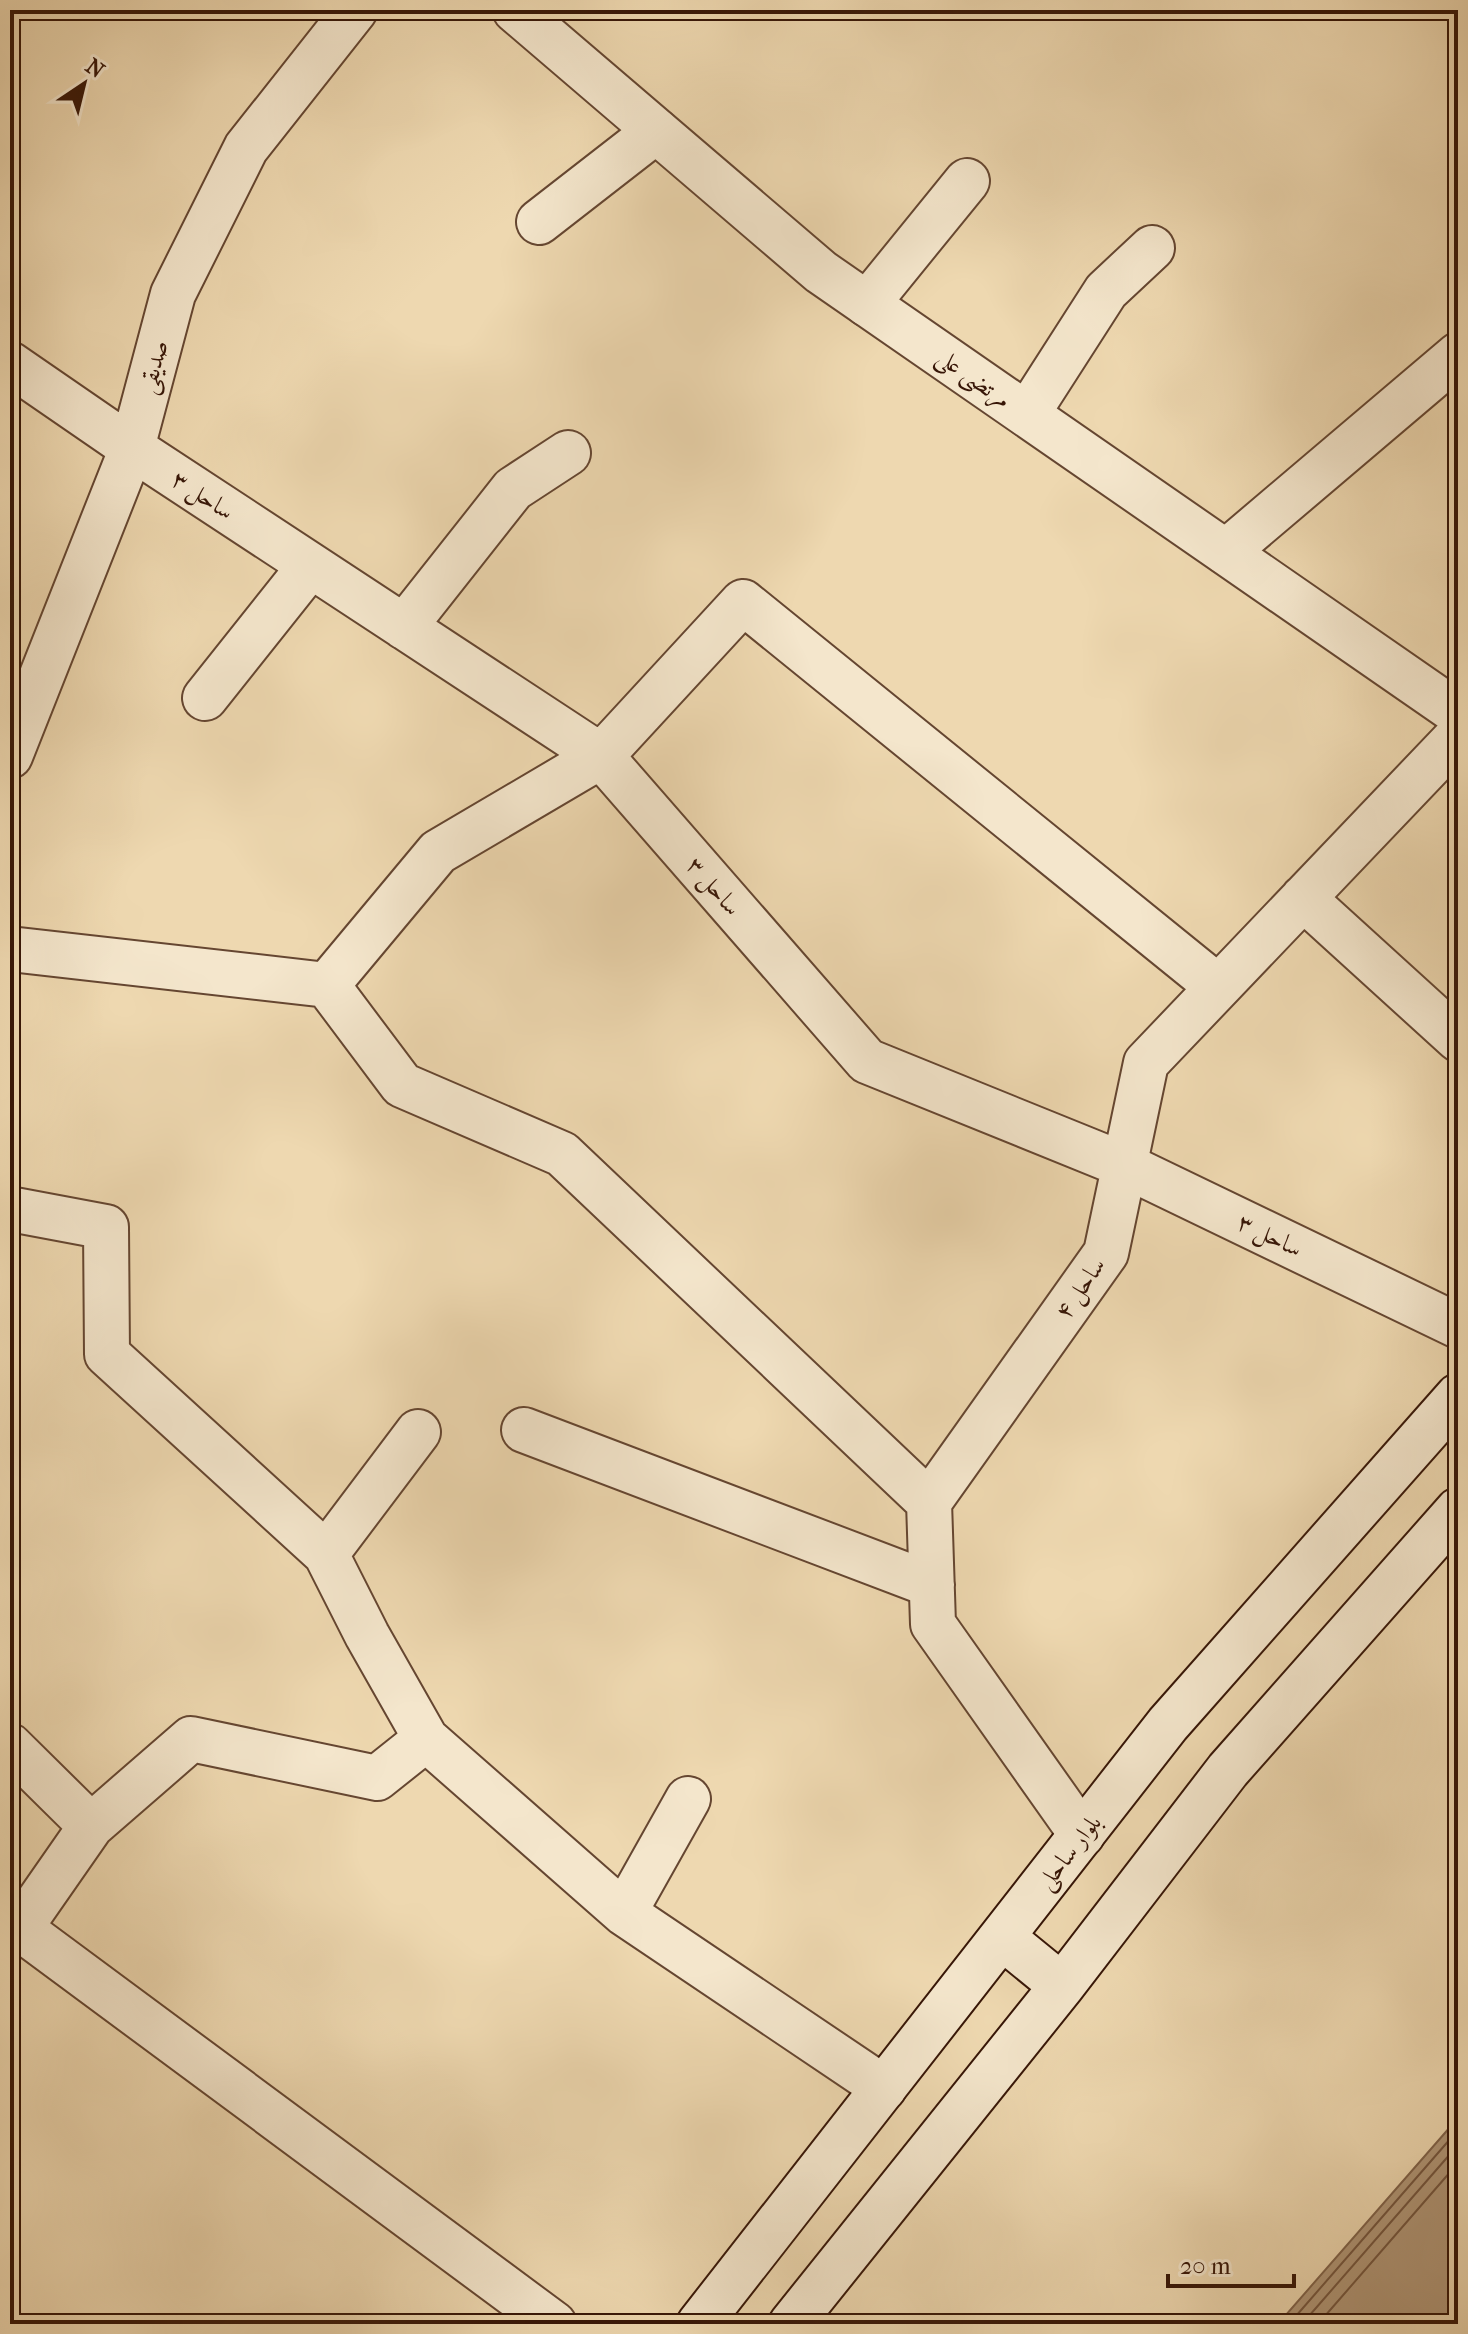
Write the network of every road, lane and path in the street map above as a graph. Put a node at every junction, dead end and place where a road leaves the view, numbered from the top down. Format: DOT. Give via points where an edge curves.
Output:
graph roads {
  1 [pos="355,10"];
  2 [pos="515,10"];
  3 [pos="656,131"];
  4 [pos="967,181"];
  5 [pos="539,222"];
  6 [pos="1152,248"];
  7 [pos="867,304"];
  8 [pos="1458,355"];
  9 [pos="10,364"];
  10 [pos="1027,414"];
  11 [pos="132,448"];
  12 [pos="568,453"];
  13 [pos="1226,552"];
  14 [pos="310,566"];
  15 [pos="404,627"];
  16 [pos="205,698"];
  17 [pos="1458,713"];
  18 [pos="1458,736"];
  19 [pos="10,756"];
  20 [pos="601,756"];
  21 [pos="1303,898"];
  22 [pos="10,949"];
  23 [pos="327,985"];
  24 [pos="1218,987"];
  25 [pos="1458,1039"];
  26 [pos="1124,1165"];
  27 [pos="10,1209"];
  28 [pos="1458,1326"];
  29 [pos="1458,1396"];
  30 [pos="524,1430"];
  31 [pos="418,1432"];
  32 [pos="929,1502"];
  33 [pos="1458,1510"];
  34 [pos="326,1554"];
  35 [pos="932,1585"];
  36 [pos="426,1739"];
  37 [pos="10,1746"];
  38 [pos="688,1799"];
  39 [pos="91,1826"];
  40 [pos="1082,1835"];
  41 [pos="624,1913"];
  42 [pos="15,1924"];
  43 [pos="1002,1937"];
  44 [pos="1062,1986"];
  45 [pos="884,2088"];
  46 [pos="554,2324"];
  47 [pos="699,2324"];
  48 [pos="791,2324"];
  1 -- 11 [label="street, صدیقی" via="246,148 173,294"];
  2 -- 3 [label="street, مرتضی علی"];
  3 -- 5 [label="street"];
  3 -- 7 [label="street, مرتضی علی" via="821,272"];
  4 -- 7 [label="street"];
  6 -- 10 [label="street" via="1106,291"];
  7 -- 10 [label="street, مرتضی علی"];
  8 -- 13 [label="street"];
  9 -- 11 [label="street, ساحل ۳"];
  10 -- 13 [label="street, مرتضی علی"];
  11 -- 14 [label="street, ساحل ۳"];
  11 -- 19 [label="street, صدیقی"];
  12 -- 15 [label="street" via="513,489"];
  13 -- 17 [label="street, مرتضی علی"];
  14 -- 15 [label="street, ساحل ۳"];
  14 -- 16 [label="street"];
  15 -- 20 [label="street, ساحل ۳"];
  18 -- 21 [label="street, ساحل ۴"];
  20 -- 23 [label="street" via="438,852"];
  20 -- 24 [label="street" via="743,602"];
  20 -- 26 [label="street, ساحل ۳" via="867,1061"];
  21 -- 24 [label="street, ساحل ۴"];
  21 -- 25 [label="street"];
  22 -- 23 [label="street"];
  23 -- 32 [label="street" via="402,1085 562,1154"];
  24 -- 26 [label="street, ساحل ۴" via="1146,1063"];
  26 -- 28 [label="street, ساحل ۳"];
  26 -- 32 [label="street, ساحل ۴" via="1106,1253"];
  27 -- 34 [label="street" via="106,1227 107,1354"];
  29 -- 40 [label="street, بلوار ساحلی" via="1168,1724"];
  30 -- 35 [label="street"];
  31 -- 34 [label="street"];
  32 -- 35 [label="street"];
  33 -- 44 [label="street" via="1228,1770"];
  34 -- 36 [label="street"];
  35 -- 40 [label="street" via="933,1624"];
  36 -- 39 [label="street" via="377,1778 191,1739"];
  36 -- 41 [label="street"];
  37 -- 39 [label="street"];
  38 -- 41 [label="street"];
  39 -- 42 [label="street"];
  40 -- 43 [label="street, بلوار ساحلی"];
  41 -- 45 [label="street"];
  42 -- 46 [label="street"];
  43 -- 44 [label="street"];
  43 -- 45 [label="street, بلوار ساحلی"];
  44 -- 48 [label="street"];
  45 -- 47 [label="street, بلوار ساحلی"];
}
